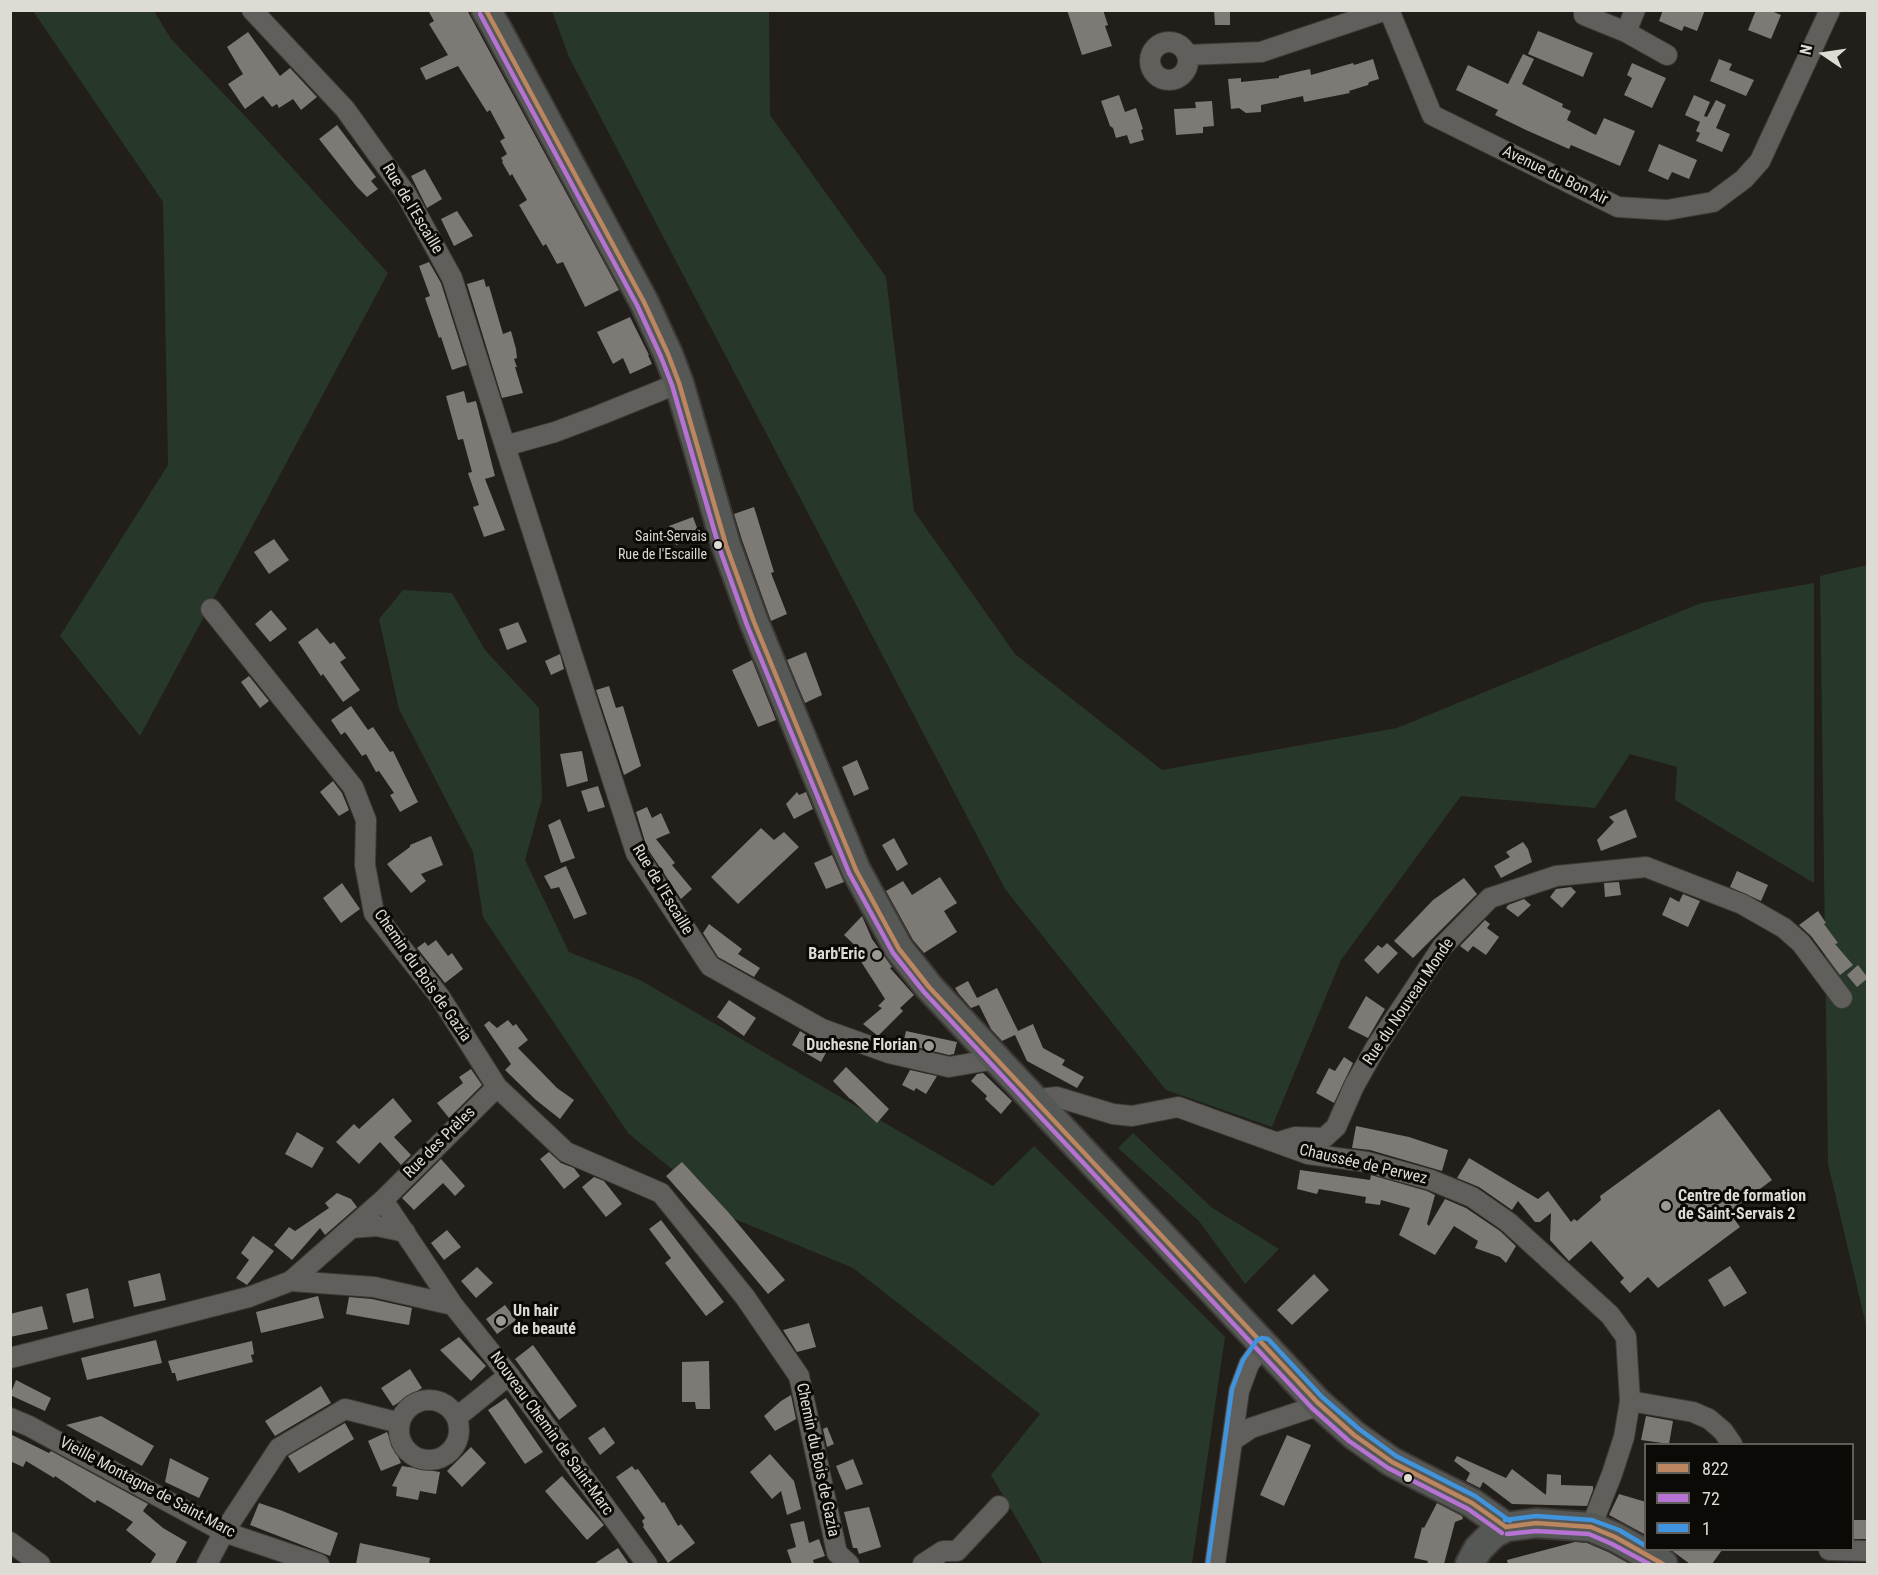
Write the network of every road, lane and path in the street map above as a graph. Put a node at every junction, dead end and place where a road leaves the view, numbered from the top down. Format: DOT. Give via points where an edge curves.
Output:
graph roads {
  1 [pos="252,10"];
  2 [pos="486,10"];
  3 [pos="1388,10"];
  4 [pos="1635,10"];
  5 [pos="1830,10"];
  6 [pos="1584,15"];
  7 [pos="1626,32"];
  8 [pos="1187,55"];
  9 [pos="1668,55"];
  10 [pos="679,383"];
  11 [pos="505,446"];
  12 [pos="211,609"];
  13 [pos="1842,998"];
  14 [pos="996,1059"];
  15 [pos="497,1087"];
  16 [pos="1038,1103"];
  17 [pos="1276,1143"];
  18 [pos="383,1200"];
  19 [pos="351,1228"];
  20 [pos="405,1232"];
  21 [pos="335,1243"];
  22 [pos="426,1264"];
  23 [pos="291,1281"];
  24 [pos="346,1285"];
  25 [pos="390,1291"];
  26 [pos="453,1305"];
  27 [pos="1263,1345"];
  28 [pos="10,1358"];
  29 [pos="508,1376"];
  30 [pos="1630,1401"];
  31 [pos="1317,1402"];
  32 [pos="457,1417"];
  33 [pos="10,1418"];
  34 [pos="400,1423"];
  35 [pos="1232,1440"];
  36 [pos="1731,1443"];
  37 [pos="999,1506"];
  38 [pos="1506,1527"];
  39 [pos="1591,1527"];
  40 [pos="224,1532"];
  41 [pos="10,1542"];
  42 [pos="40,1564"];
  43 [pos="207,1564"];
  44 [pos="319,1564"];
  45 [pos="647,1564"];
  46 [pos="849,1564"];
  47 [pos="923,1564"];
  48 [pos="1215,1564"];
  49 [pos="1470,1564"];
  50 [pos="1663,1564"];
  1 -- 11 [label="street, Rue de l'Escaille" via="345,109 406,194 453,278"];
  2 -- 10 [label="main road" via="644,302"];
  3 -- 5 [label="street, Avenue du Bon Air" via="1432,115 1618,207 1667,210 1713,202 1744,179 1760,161"];
  3 -- 8 [label="street" via="1261,52"];
  4 -- 7 [label="street"];
  6 -- 7 [label="street"];
  7 -- 9 [label="street"];
  10 -- 11 [label="street" via="600,416"];
  10 -- 14 [label="main road" via="726,545 856,870 898,949"];
  11 -- 14 [label="street, Rue de l'Escaille" via="636,854 710,966 822,1029 889,1053 949,1066"];
  12 -- 15 [label="street, Chemin du Bois de Gazia" via="353,787 366,820 365,865 374,913 440,997"];
  13 -- 17 [label="street, Rue du Nouveau Monde" via="1784,928 1742,904 1646,867 1556,876 1490,898 1442,947 1376,1047 1336,1127 1324,1138 1295,1137"];
  14 -- 16 [label="main road"];
  15 -- 18 [label="street, Rue des Prêles"];
  15 -- 46 [label="street, Chemin du Bois de Gazia" via="566,1152 661,1193 745,1297 799,1376 837,1553"];
  16 -- 17 [label="street, Chaussée de Perwez" via="1057,1096 1132,1116 1178,1107"];
  16 -- 27 [label="main road"];
  17 -- 30 [label="street, Chaussée de Perwez" via="1308,1154 1367,1162 1431,1180 1472,1197 1508,1222 1616,1322 1626,1337"];
  18 -- 19 [label="street, Rue des Prêles"];
  18 -- 20 [label="street"];
  19 -- 20 [label="street" via="377,1226"];
  19 -- 21 [label="street"];
  20 -- 22 [label="street"];
  21 -- 23 [label="street"];
  21 -- 24 [label="street" via="331,1263 334,1273"];
  22 -- 25 [label="street" via="421,1281 414,1287"];
  22 -- 26 [label="street, Nouveau Chemin de Saint-Marc"];
  23 -- 24 [label="street"];
  23 -- 28 [label="street" via="249,1297"];
  24 -- 25 [label="street"];
  25 -- 26 [label="street"];
  26 -- 29 [label="street, Nouveau Chemin de Saint-Marc"];
  27 -- 31 [label="main road"];
  27 -- 35 [label="street" via="1239,1391"];
  29 -- 32 [label="street"];
  29 -- 45 [label="street, Nouveau Chemin de Saint-Marc"];
  30 -- 36 [label="street" via="1693,1412 1710,1419"];
  30 -- 39 [label="street, Chaussée de Perwez" via="1624,1437"];
  31 -- 35 [label="street" via="1308,1409 1251,1428"];
  31 -- 38 [label="main road" via="1392,1462 1472,1503"];
  32 -- 34 [label="street" via="443,1404 423,1401 411,1406"];
  32 -- 34 [label="street" via="457,1444 436,1460 410,1454 402,1443"];
  33 -- 40 [label="street, Vieille Montagne de Saint-Marc"];
  34 -- 40 [label="street" via="345,1408 279,1448"];
  35 -- 48 [label="street"];
  37 -- 47 [label="street" via="957,1551 943,1551"];
  38 -- 39 [label="main road" via="1536,1523"];
  38 -- 49 [label="main road" via="1485,1541"];
  39 -- 50 [label="main road"];
  40 -- 43 [label="street"];
  40 -- 44 [label="street, Vieille Montagne de Saint-Marc"];
  41 -- 42 [label="street"];
}
